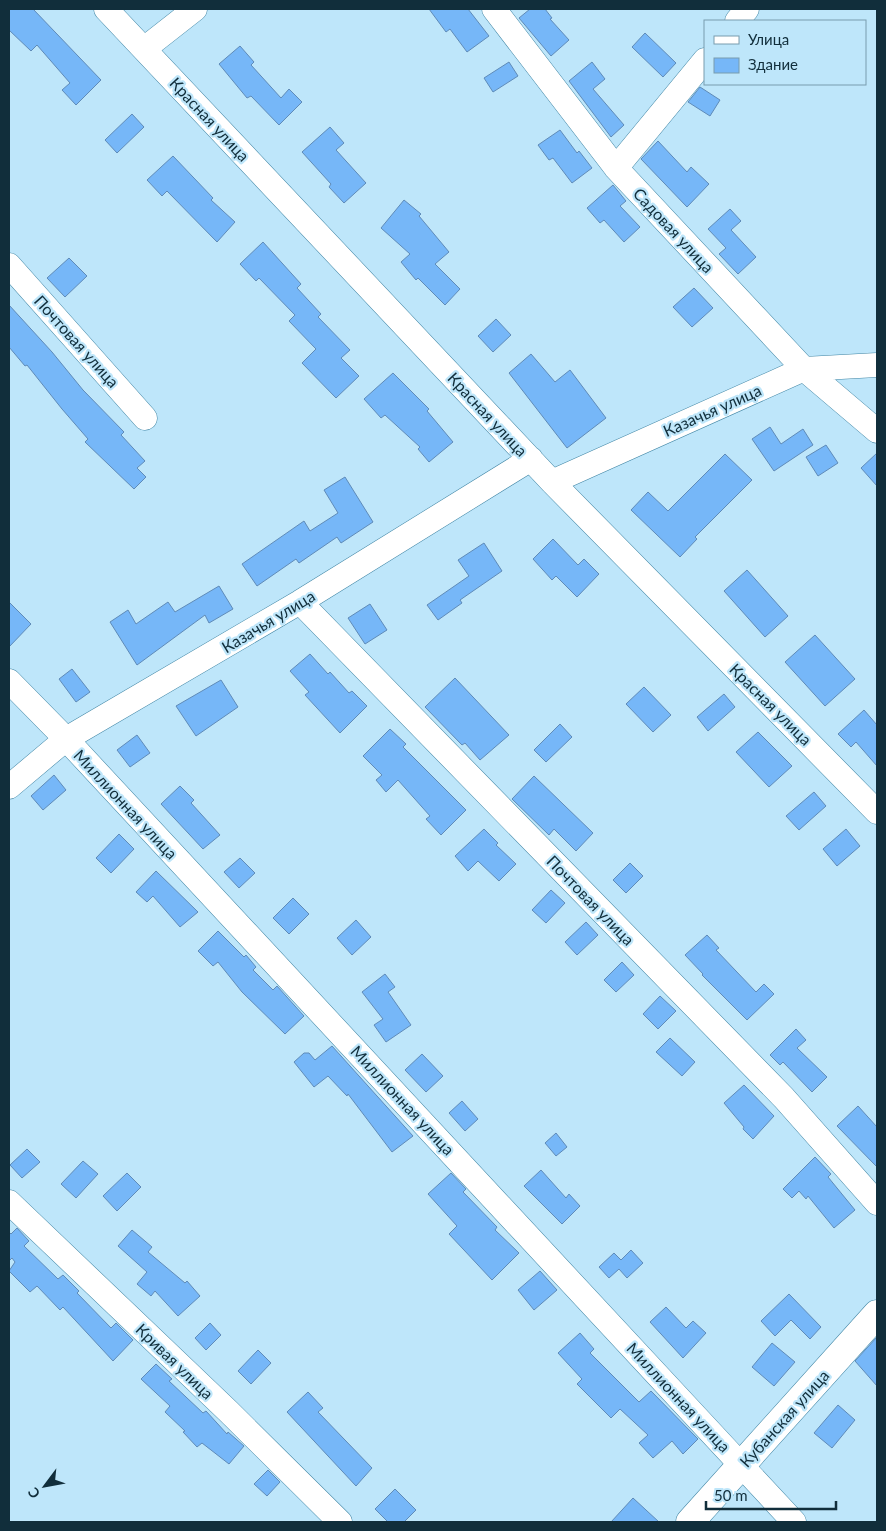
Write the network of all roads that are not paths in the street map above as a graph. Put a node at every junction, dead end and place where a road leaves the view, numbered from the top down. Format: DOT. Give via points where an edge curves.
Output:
graph roads {
  1 [pos="106,9"];
  2 [pos="195,9"];
  3 [pos="494,9"];
  4 [pos="747,9"];
  5 [pos="738,20"];
  6 [pos="144,48"];
  7 [pos="704,61"];
  8 [pos="616,168"];
  9 [pos="9,265"];
  10 [pos="877,365"];
  11 [pos="804,369"];
  12 [pos="145,418"];
  13 [pos="877,432"];
  14 [pos="531,459"];
  15 [pos="552,482"];
  16 [pos="300,602"];
  17 [pos="9,681"];
  18 [pos="66,739"];
  19 [pos="9,787"];
  20 [pos="877,812"];
  21 [pos="9,1202"];
  22 [pos="877,1203"];
  23 [pos="877,1314"];
  24 [pos="742,1465"];
  25 [pos="340,1522"];
  26 [pos="690,1522"];
  27 [pos="794,1522"];
  1 -- 6 [label="street, Красная улица"];
  2 -- 6 [label="street"];
  3 -- 8 [label="street, Садовая улица"];
  4 -- 5 [label="street"];
  6 -- 14 [label="street, Красная улица"];
  7 -- 8 [label="street"];
  8 -- 11 [label="street, Садовая улица"];
  9 -- 12 [label="street, Почтовая улица"];
  10 -- 11 [label="street, Казачья улица"];
  11 -- 13 [label="street, Садовая улица"];
  11 -- 15 [label="street, Казачья улица"];
  14 -- 15 [label="street, Красная улица"];
  14 -- 16 [label="street, Казачья улица"];
  15 -- 20 [label="street, Красная улица"];
  16 -- 18 [label="street, Казачья улица"];
  16 -- 22 [label="street, Почтовая улица" via="784,1098"];
  17 -- 18 [label="street, Миллионная улица"];
  18 -- 19 [label="street, Казачья улица"];
  18 -- 24 [label="street, Миллионная улица"];
  21 -- 25 [label="street, Кривая улица"];
  23 -- 24 [label="main road, Кубанская улица"];
  24 -- 26 [label="main road, Кубанская улица"];
  24 -- 27 [label="street, Миллионная улица"];
}
